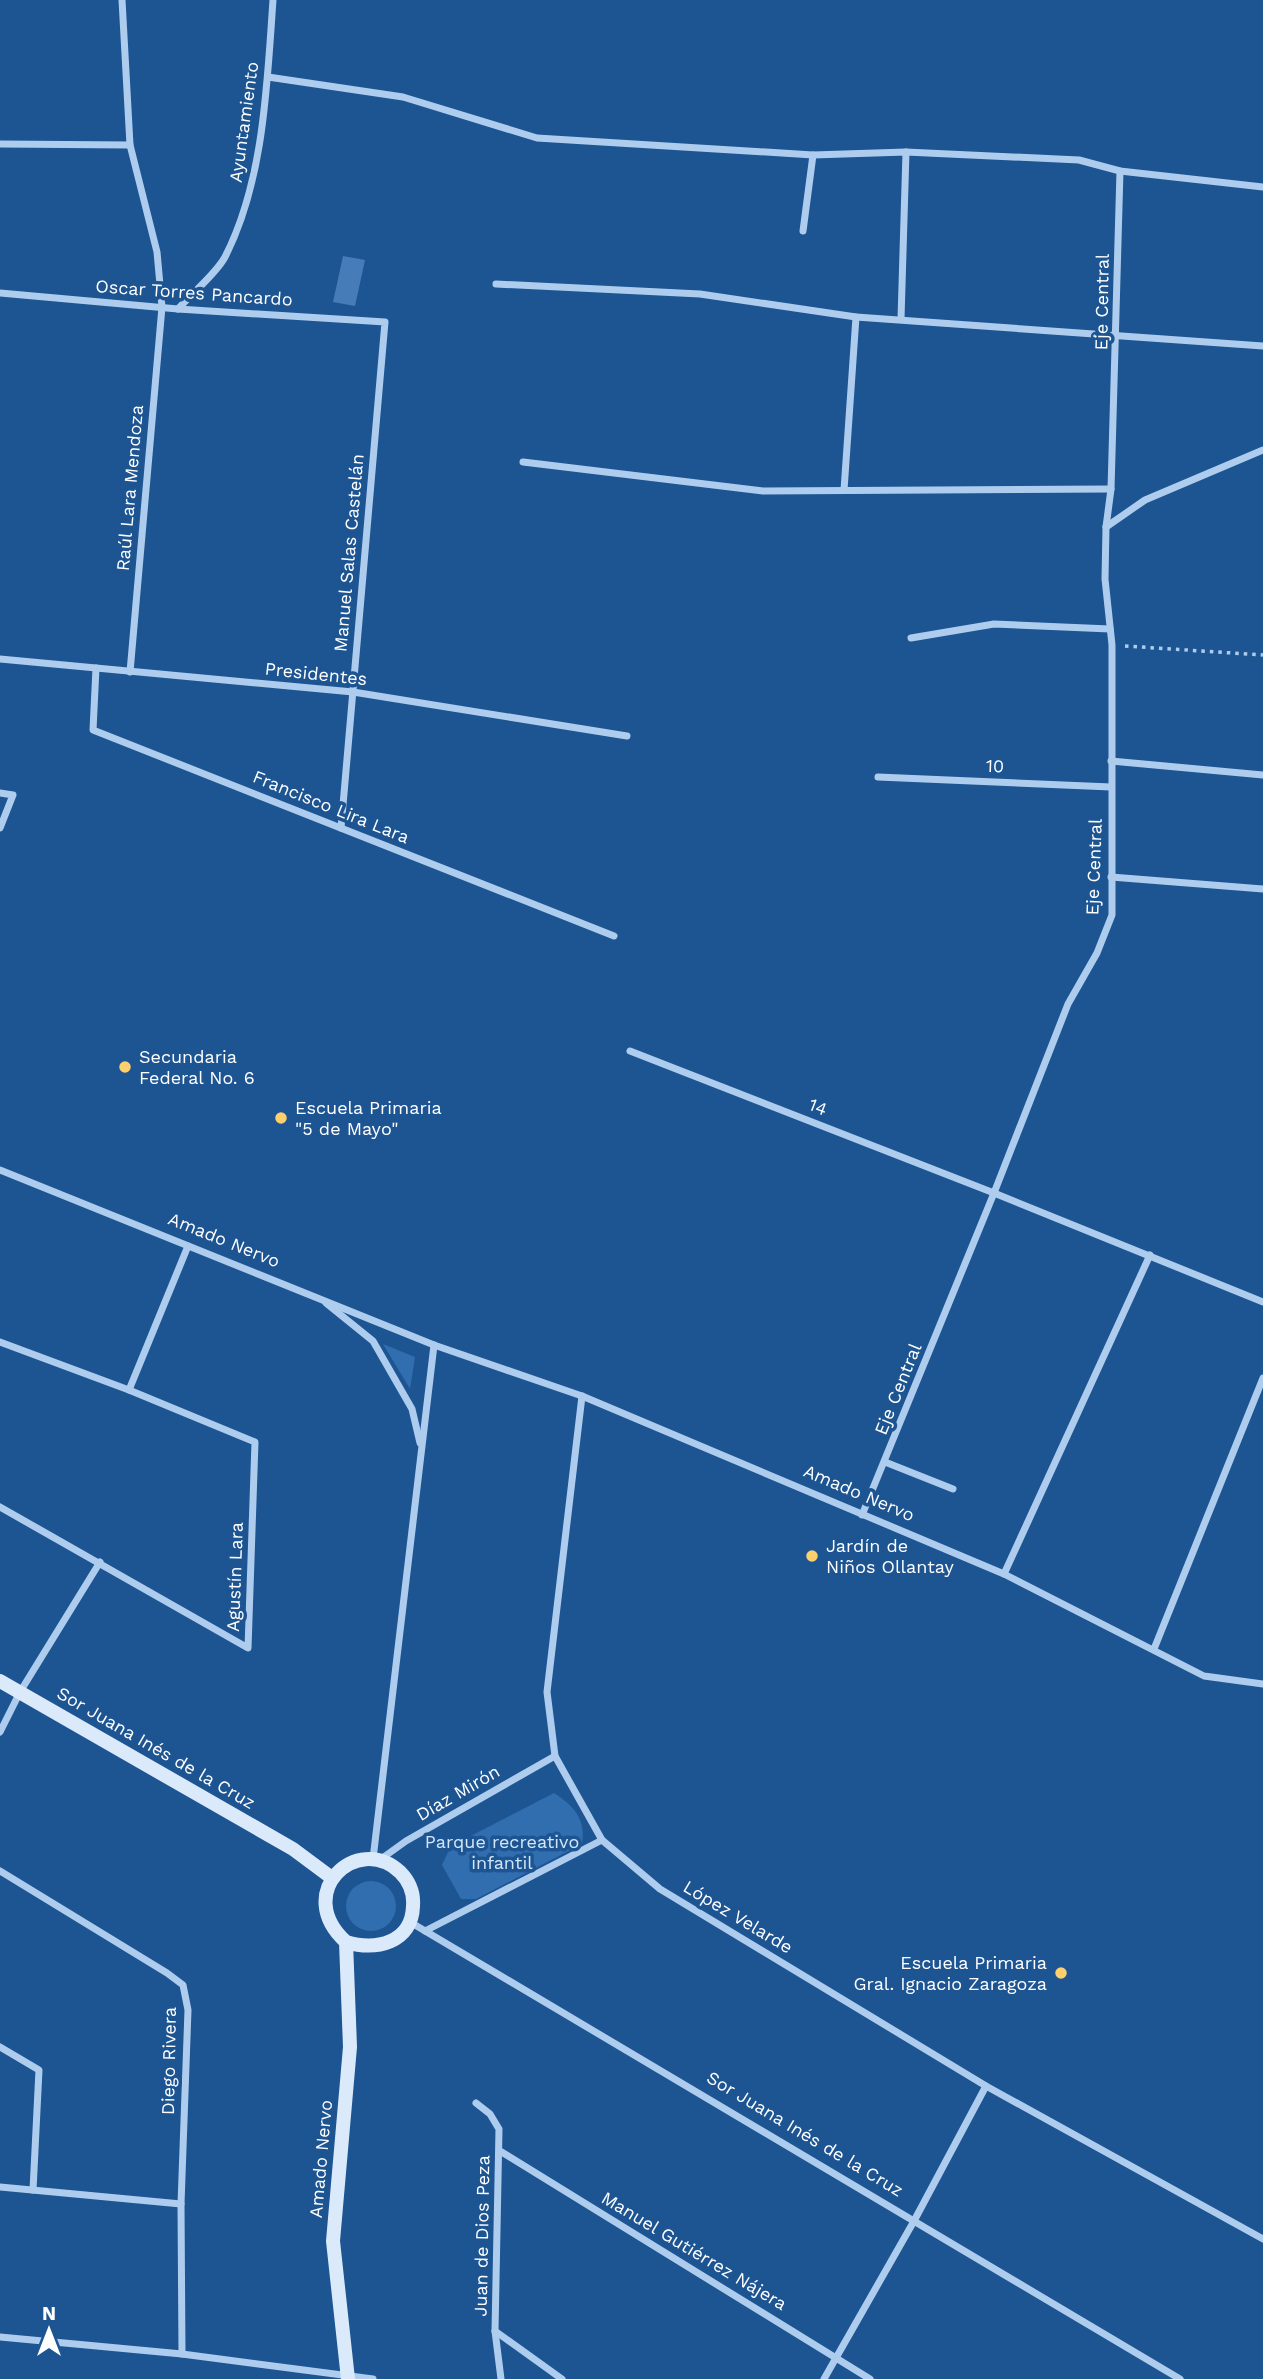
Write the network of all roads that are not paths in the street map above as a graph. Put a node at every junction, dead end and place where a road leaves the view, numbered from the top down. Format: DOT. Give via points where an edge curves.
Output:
graph roads {
  1 [pos="122,0"];
  2 [pos="273,0"];
  3 [pos="268,77"];
  4 [pos="0,144"];
  5 [pos="130,145"];
  6 [pos="906,152"];
  7 [pos="813,155"];
  8 [pos="1120,171"];
  9 [pos="1263,187"];
  10 [pos="803,232"];
  11 [pos="496,284"];
  12 [pos="0,293"];
  13 [pos="162,307"];
  14 [pos="178,309"];
  15 [pos="856,317"];
  16 [pos="901,319"];
  17 [pos="385,322"];
  18 [pos="1117,334"];
  19 [pos="1263,346"];
  20 [pos="1263,450"];
  21 [pos="523,462"];
  22 [pos="1111,489"];
  23 [pos="844,490"];
  24 [pos="1105,527"];
  25 [pos="1110,629"];
  26 [pos="911,638"];
  27 [pos="0,659"];
  28 [pos="96,668"];
  29 [pos="130,672"];
  30 [pos="353,692"];
  31 [pos="627,736"];
  32 [pos="1111,761"];
  33 [pos="1263,775"];
  34 [pos="878,776"];
  35 [pos="1111,787"];
  36 [pos="0,793"];
  37 [pos="0,828"];
  38 [pos="341,828"];
  39 [pos="1111,877"];
  40 [pos="1263,889"];
  41 [pos="614,936"];
  42 [pos="630,1051"];
  43 [pos="0,1170"];
  44 [pos="994,1193"];
  45 [pos="188,1246"];
  46 [pos="1150,1255"];
  47 [pos="320,1298"];
  48 [pos="1263,1302"];
  49 [pos="0,1342"];
  50 [pos="434,1345"];
  51 [pos="1263,1378"];
  52 [pos="129,1391"];
  53 [pos="582,1396"];
  54 [pos="422,1450"];
  55 [pos="885,1462"];
  56 [pos="953,1489"];
  57 [pos="0,1507"];
  58 [pos="862,1515"];
  59 [pos="100,1562"];
  60 [pos="1004,1574"];
  61 [pos="1154,1649"];
  62 [pos="0,1681"];
  63 [pos="1263,1684"];
  64 [pos="20,1692"];
  65 [pos="0,1732"];
  66 [pos="555,1756"];
  67 [pos="602,1840"];
  68 [pos="376,1860"];
  69 [pos="0,1871"];
  70 [pos="332,1878"];
  71 [pos="410,1922"];
  72 [pos="425,1931"];
  73 [pos="346,1942"];
  74 [pos="0,2047"];
  75 [pos="986,2086"];
  76 [pos="476,2103"];
  77 [pos="500,2151"];
  78 [pos="0,2187"];
  79 [pos="33,2190"];
  80 [pos="181,2204"];
  81 [pos="914,2221"];
  82 [pos="1263,2239"];
  83 [pos="495,2331"];
  84 [pos="0,2337"];
  85 [pos="182,2354"];
  86 [pos="835,2356"];
  87 [pos="347,2377"];
  88 [pos="373,2379"];
  89 [pos="501,2379"];
  90 [pos="562,2379"];
  91 [pos="824,2379"];
  92 [pos="870,2379"];
  93 [pos="1180,2379"];
  1 -- 5 [label="street, Raúl Lara Mendoza"];
  2 -- 3 [label="street, Ayuntamiento"];
  3 -- 7 [label="street" via="403,97 537,138"];
  3 -- 14 [label="street, Ayuntamiento" via="250,194 223,260"];
  4 -- 5 [label="street"];
  5 -- 13 [label="street, Raúl Lara Mendoza" via="157,252"];
  6 -- 7 [label="street"];
  6 -- 8 [label="street" via="1079,159"];
  6 -- 16 [label="street"];
  7 -- 10 [label="street"];
  8 -- 9 [label="street"];
  8 -- 18 [label="street, Eje Central"];
  11 -- 15 [label="street" via="700,294"];
  12 -- 13 [label="street, Oscar Torres Pancardo"];
  13 -- 14 [label="street, Oscar Torres Pancardo"];
  13 -- 29 [label="street, Raúl Lara Mendoza"];
  14 -- 17 [label="street, Oscar Torres Pancardo"];
  15 -- 16 [label="street"];
  15 -- 23 [label="street"];
  16 -- 18 [label="street"];
  17 -- 30 [label="street, Manuel Salas Castelán"];
  18 -- 19 [label="street"];
  18 -- 22 [label="street, Eje Central"];
  20 -- 24 [label="street" via="1145,500"];
  21 -- 23 [label="street" via="763,491"];
  22 -- 23 [label="street"];
  22 -- 24 [label="street, Eje Central"];
  24 -- 25 [label="street, Eje Central"];
  25 -- 26 [label="street" via="994,624"];
  25 -- 32 [label="street, Eje Central"];
  27 -- 28 [label="street, Presidentes"];
  28 -- 29 [label="street, Presidentes"];
  28 -- 38 [label="street, Francisco Lira Lara" via="93,730"];
  29 -- 30 [label="street, Presidentes"];
  30 -- 31 [label="street, Presidentes"];
  30 -- 38 [label="street, Manuel Salas Castelán"];
  32 -- 33 [label="street"];
  32 -- 35 [label="street, Eje Central"];
  34 -- 35 [label="street, 10"];
  35 -- 39 [label="street, Eje Central"];
  36 -- 37 [label="street" via="13,794"];
  38 -- 41 [label="street, Francisco Lira Lara"];
  39 -- 40 [label="street"];
  39 -- 44 [label="street, Eje Central" via="1112,915 1068,1004"];
  42 -- 44 [label="street, 14"];
  43 -- 45 [label="street, Amado Nervo"];
  44 -- 46 [label="street, 14"];
  44 -- 55 [label="street, Eje Central"];
  45 -- 47 [label="street, Amado Nervo"];
  45 -- 52 [label="street"];
  46 -- 48 [label="street, 14"];
  46 -- 60 [label="street"];
  47 -- 50 [label="street, Amado Nervo"];
  47 -- 54 [label="street" via="373,1341 412,1409"];
  49 -- 52 [label="street, Agustín Lara"];
  50 -- 53 [label="street, Amado Nervo"];
  50 -- 54 [label="street"];
  51 -- 61 [label="street"];
  52 -- 59 [label="street, Agustín Lara" via="256,1442 248,1648"];
  53 -- 58 [label="street, Amado Nervo"];
  53 -- 66 [label="street, López Velarde" via="547,1692"];
  54 -- 68 [label="street"];
  55 -- 56 [label="street"];
  55 -- 58 [label="street, Eje Central"];
  57 -- 59 [label="street, Agustín Lara"];
  58 -- 60 [label="street, Amado Nervo"];
  59 -- 64 [label="street"];
  60 -- 61 [label="street, Amado Nervo"];
  61 -- 63 [label="street, Amado Nervo" via="1204,1676"];
  62 -- 64 [label="main road, Sor Juana Inés de la Cruz"];
  64 -- 65 [label="street"];
  64 -- 70 [label="main road, Sor Juana Inés de la Cruz" via="293,1849"];
  66 -- 67 [label="street, López Velarde"];
  66 -- 68 [label="street, Díaz Mirón"];
  67 -- 72 [label="street"];
  67 -- 75 [label="street, López Velarde" via="660,1889"];
  68 -- 70 [label="main road" via="357,1861"];
  68 -- 71 [label="main road" via="392,1865 406,1878 413,1896"];
  69 -- 80 [label="street, Diego Rivera" via="184,1985 188,2010"];
  70 -- 73 [label="main road" via="325,1895 326,1913"];
  71 -- 72 [label="street, Sor Juana Inés de la Cruz"];
  71 -- 73 [label="main road" via="399,1937 382,1946"];
  72 -- 81 [label="street, Sor Juana Inés de la Cruz"];
  73 -- 87 [label="main road, Amado Nervo" via="350,2047 333,2241"];
  74 -- 79 [label="street" via="39,2070"];
  75 -- 81 [label="street"];
  75 -- 82 [label="street, López Velarde"];
  76 -- 77 [label="street, Juan de Dios Peza" via="499,2129"];
  77 -- 83 [label="street, Juan de Dios Peza"];
  77 -- 86 [label="street, Manuel Gutiérrez Nájera"];
  78 -- 79 [label="street"];
  79 -- 80 [label="street"];
  80 -- 85 [label="street, Diego Rivera"];
  81 -- 86 [label="street"];
  81 -- 93 [label="street, Sor Juana Inés de la Cruz"];
  83 -- 89 [label="street, Juan de Dios Peza"];
  83 -- 90 [label="street"];
  84 -- 85 [label="street"];
  85 -- 87 [label="street"];
  86 -- 91 [label="street"];
  86 -- 92 [label="street, Manuel Gutiérrez Nájera"];
  87 -- 88 [label="street"];
}
